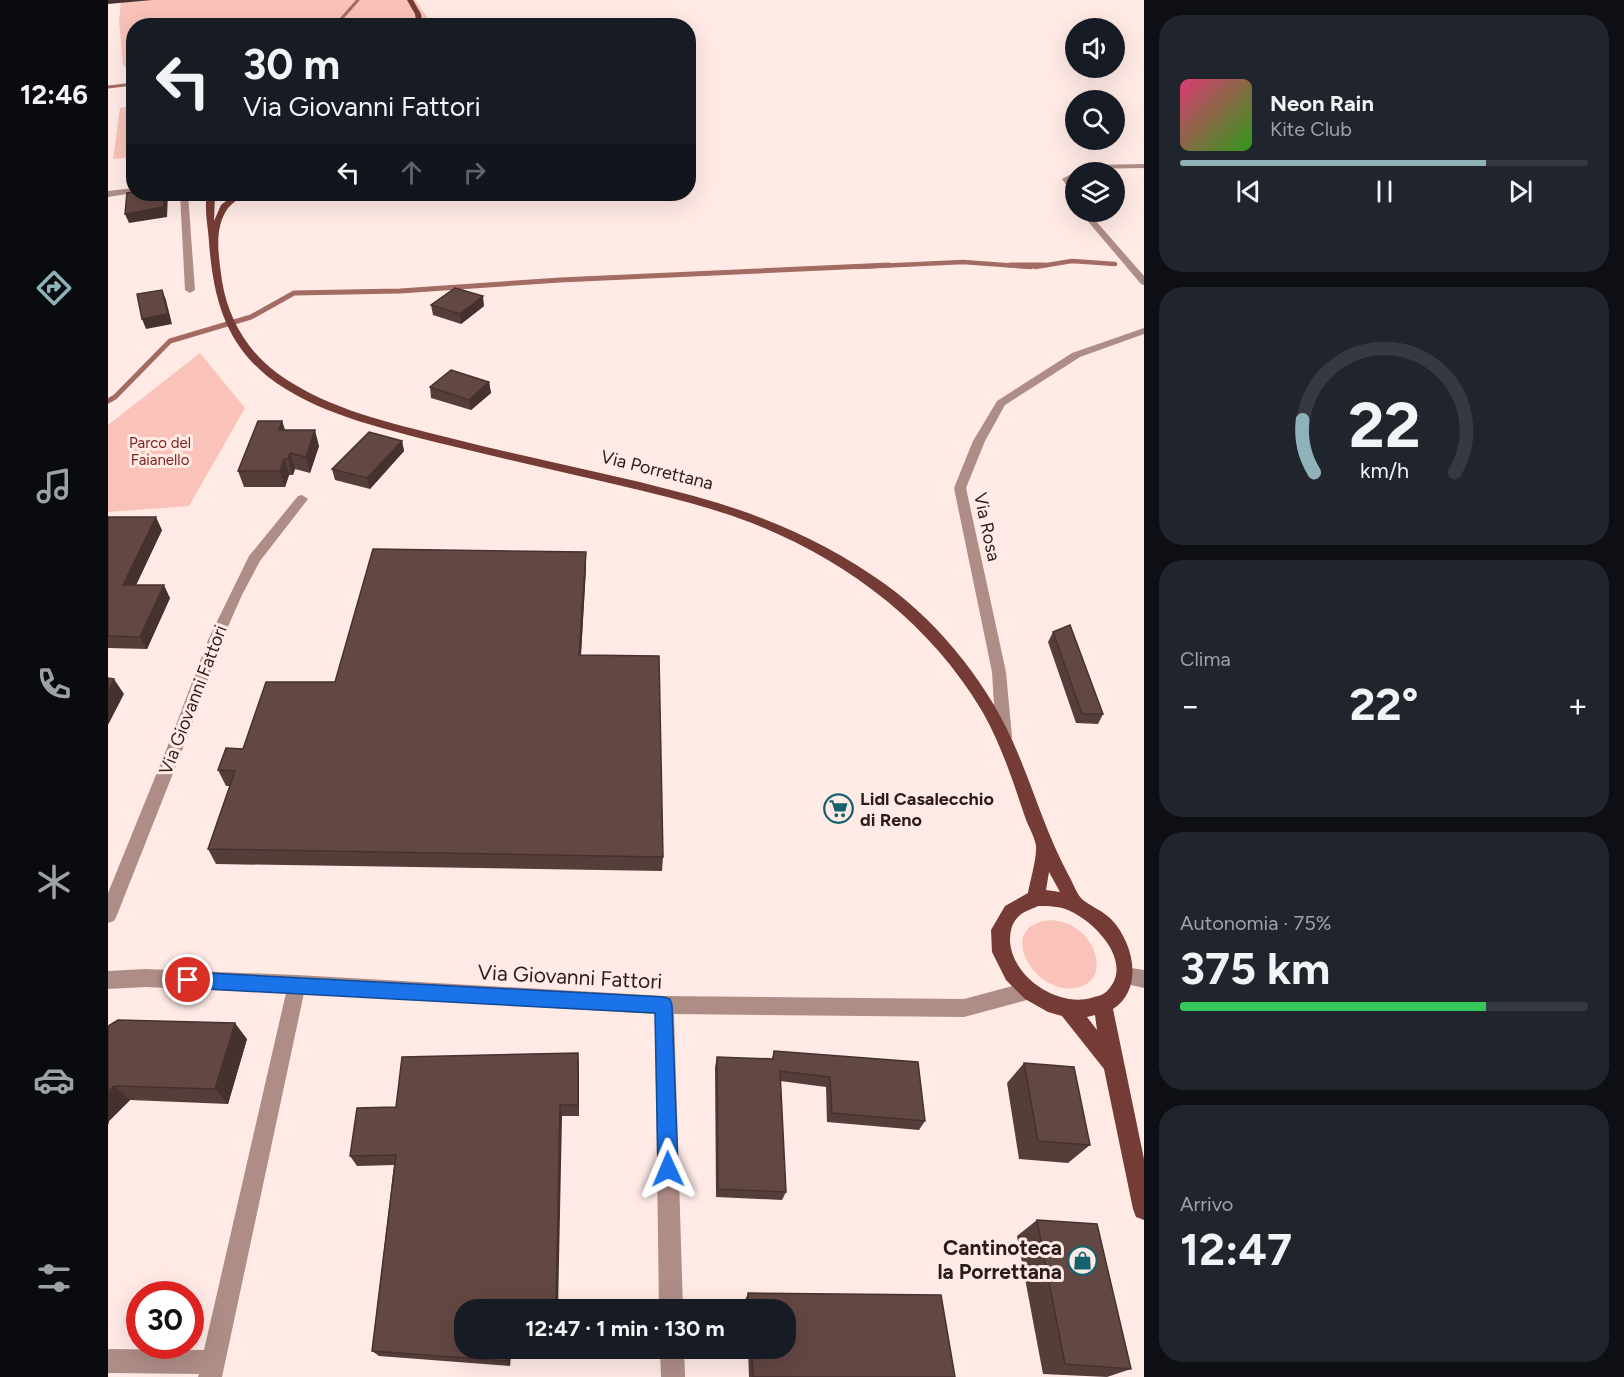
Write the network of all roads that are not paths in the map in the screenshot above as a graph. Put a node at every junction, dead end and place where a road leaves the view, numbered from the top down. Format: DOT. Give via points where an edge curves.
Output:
graph roads {
  1 [pos="410,0"];
  2 [pos="419,18"];
  3 [pos="1125,166"];
  4 [pos="1144,166"];
  5 [pos="126,191"];
  6 [pos="108,194"];
  7 [pos="184,201"];
  8 [pos="210,201"];
  9 [pos="231,201"];
  10 [pos="1093,222"];
  11 [pos="213,232"];
  12 [pos="1144,282"];
  13 [pos="190,290"];
  14 [pos="1144,331"];
  15 [pos="302,499"];
  16 [pos="1004,737"];
  17 [pos="1045,844"];
  18 [pos="1036,898"];
  19 [pos="1075,904"];
  20 [pos="108,915"];
  21 [pos="1125,976"];
  22 [pos="1144,979"];
  23 [pos="108,980"];
  24 [pos="297,984"];
  25 [pos="1027,991"];
  26 [pos="664,1005"];
  27 [pos="1103,1005"];
  28 [pos="1069,1010"];
  29 [pos="1113,1064"];
  30 [pos="1144,1209"];
  31 [pos="671,1299"];
  32 [pos="672,1359"];
  33 [pos="108,1361"];
  34 [pos="212,1369"];
  35 [pos="673,1377"];
  1 -- 2 [label="main road"];
  3 -- 4 [label="street"];
  5 -- 6 [label="street"];
  7 -- 13 [label="street"];
  8 -- 11 [label="main road, Via Porrettana" via="208,217"];
  9 -- 11 [label="main road, Via Porrettana"];
  10 -- 12 [label="street"];
  11 -- 16 [label="main road, Via Porrettana" via="214,261 232,331 264,368 281,380 334,409 471,448 712,506 798,538 884,590 919,621 956,664"];
  14 -- 16 [label="street, Via Rosa" via="1076,355 1001,403 979,441 960,488 999,672"];
  15 -- 20 [label="street, Via Giovanni Fattori" via="254,559 214,640"];
  16 -- 17 [label="main road, Via Porrettana"];
  17 -- 18 [label="main road"];
  17 -- 19 [label="main road, Via Porrettana"];
  18 -- 19 [label="main road, Via Porrettana" via="1057,898"];
  18 -- 25 [label="main road" via="1010,911 999,936 1001,955"];
  19 -- 21 [label="main road, Via Porrettana" via="1111,932 1120,946"];
  21 -- 22 [label="street"];
  21 -- 27 [label="main road" via="1113,1000"];
  23 -- 24 [label="street, Via Giovanni Fattori"];
  24 -- 26 [label="street, Via Giovanni Fattori"];
  24 -- 34 [label="street"];
  25 -- 26 [label="street, Via Giovanni Fattori" via="964,1008"];
  25 -- 28 [label="main road" via="1047,1004"];
  26 -- 31 [label="street"];
  27 -- 28 [label="main road" via="1085,1011"];
  27 -- 29 [label="main road"];
  28 -- 29 [label="main road"];
  29 -- 30 [label="main road"];
  32 -- 35 [label="street"];
  33 -- 34 [label="street"];
}
